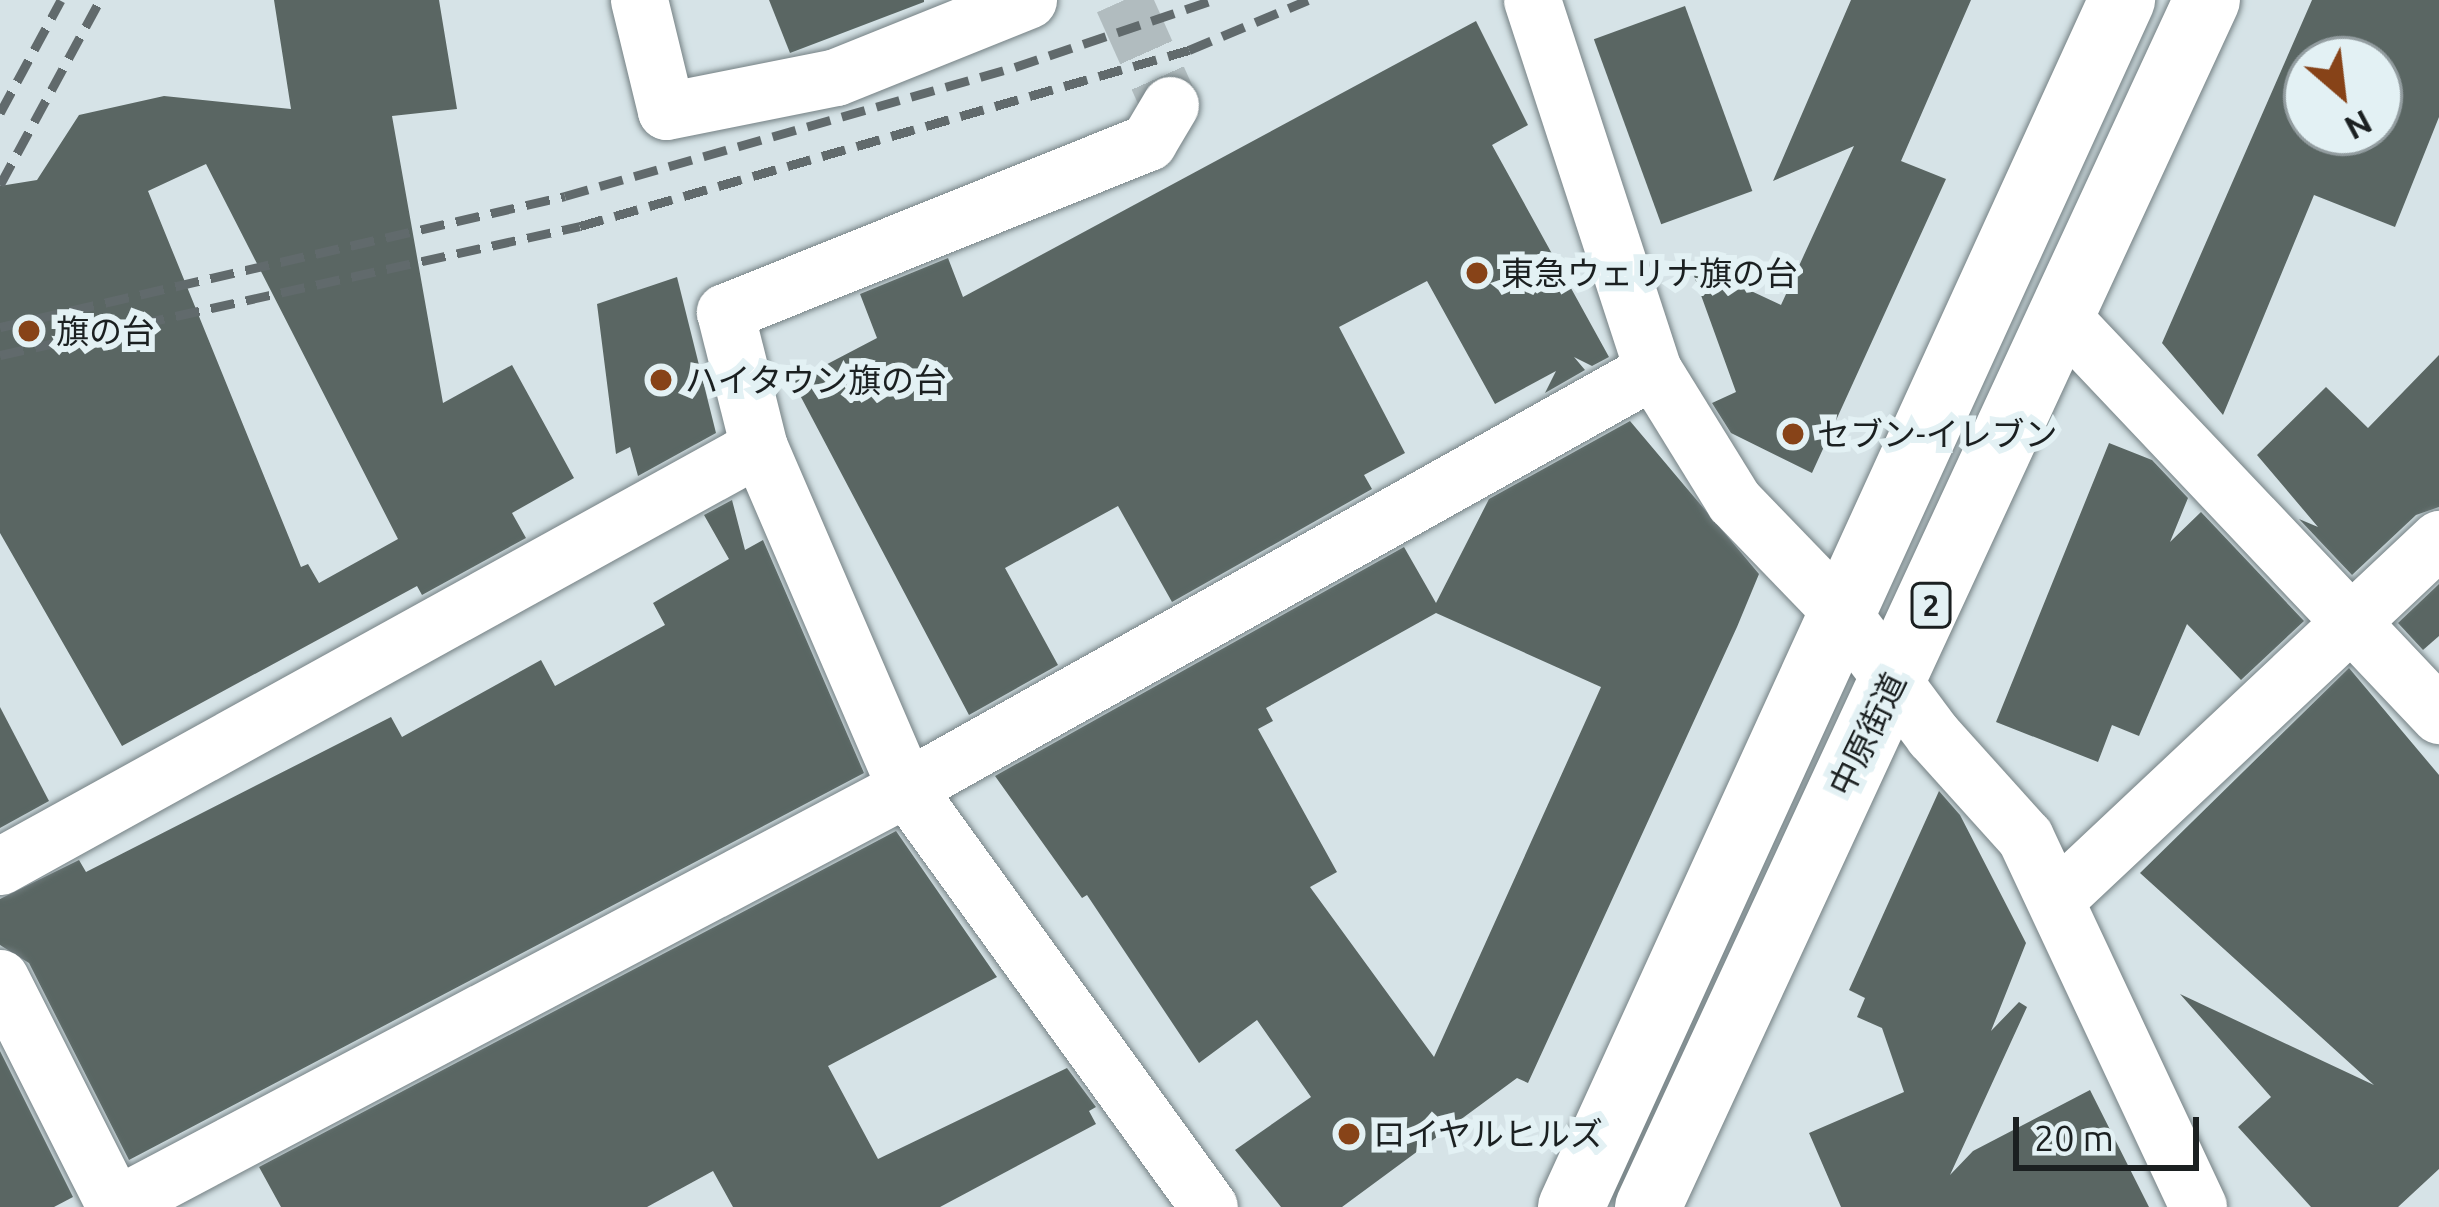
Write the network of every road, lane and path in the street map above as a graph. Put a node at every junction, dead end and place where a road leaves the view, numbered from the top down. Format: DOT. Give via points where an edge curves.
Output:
graph roads {
  1 [pos="639,0"];
  2 [pos="1028,0"];
  3 [pos="1532,0"];
  4 [pos="2122,0"];
  5 [pos="2207,0"];
  6 [pos="1170,105"];
  7 [pos="2061,316"];
  8 [pos="1653,370"];
  9 [pos="759,447"];
  10 [pos="2439,539"];
  11 [pos="1843,614"];
  12 [pos="2352,621"];
  13 [pos="1892,684"];
  14 [pos="2439,715"];
  15 [pos="906,788"];
  16 [pos="0,866"];
  17 [pos="2058,897"];
  18 [pos="0,978"];
  19 [pos="114,1206"];
  20 [pos="1209,1207"];
  21 [pos="1571,1207"];
  22 [pos="1648,1207"];
  23 [pos="2198,1207"];
  1 -- 2 [label="street" via="666,111 836,77"];
  3 -- 8 [label="street"];
  4 -- 11 [label="main road, 2"];
  5 -- 7 [label="main road, 中原街道 / 2"];
  6 -- 9 [label="street" via="1148,142 725,312"];
  7 -- 12 [label="street"];
  7 -- 13 [label="main road, 中原街道 / 2"];
  8 -- 11 [label="street" via="1735,502"];
  8 -- 15 [label="street"];
  9 -- 15 [label="street"];
  9 -- 16 [label="street"];
  10 -- 12 [label="street"];
  11 -- 13 [label="street"];
  11 -- 21 [label="main road, 2"];
  12 -- 14 [label="street"];
  12 -- 17 [label="street"];
  13 -- 17 [label="street" via="2025,836"];
  13 -- 22 [label="main road, 中原街道 / 2"];
  15 -- 19 [label="street"];
  15 -- 20 [label="street"];
  17 -- 23 [label="street"];
  18 -- 19 [label="street"];
}
